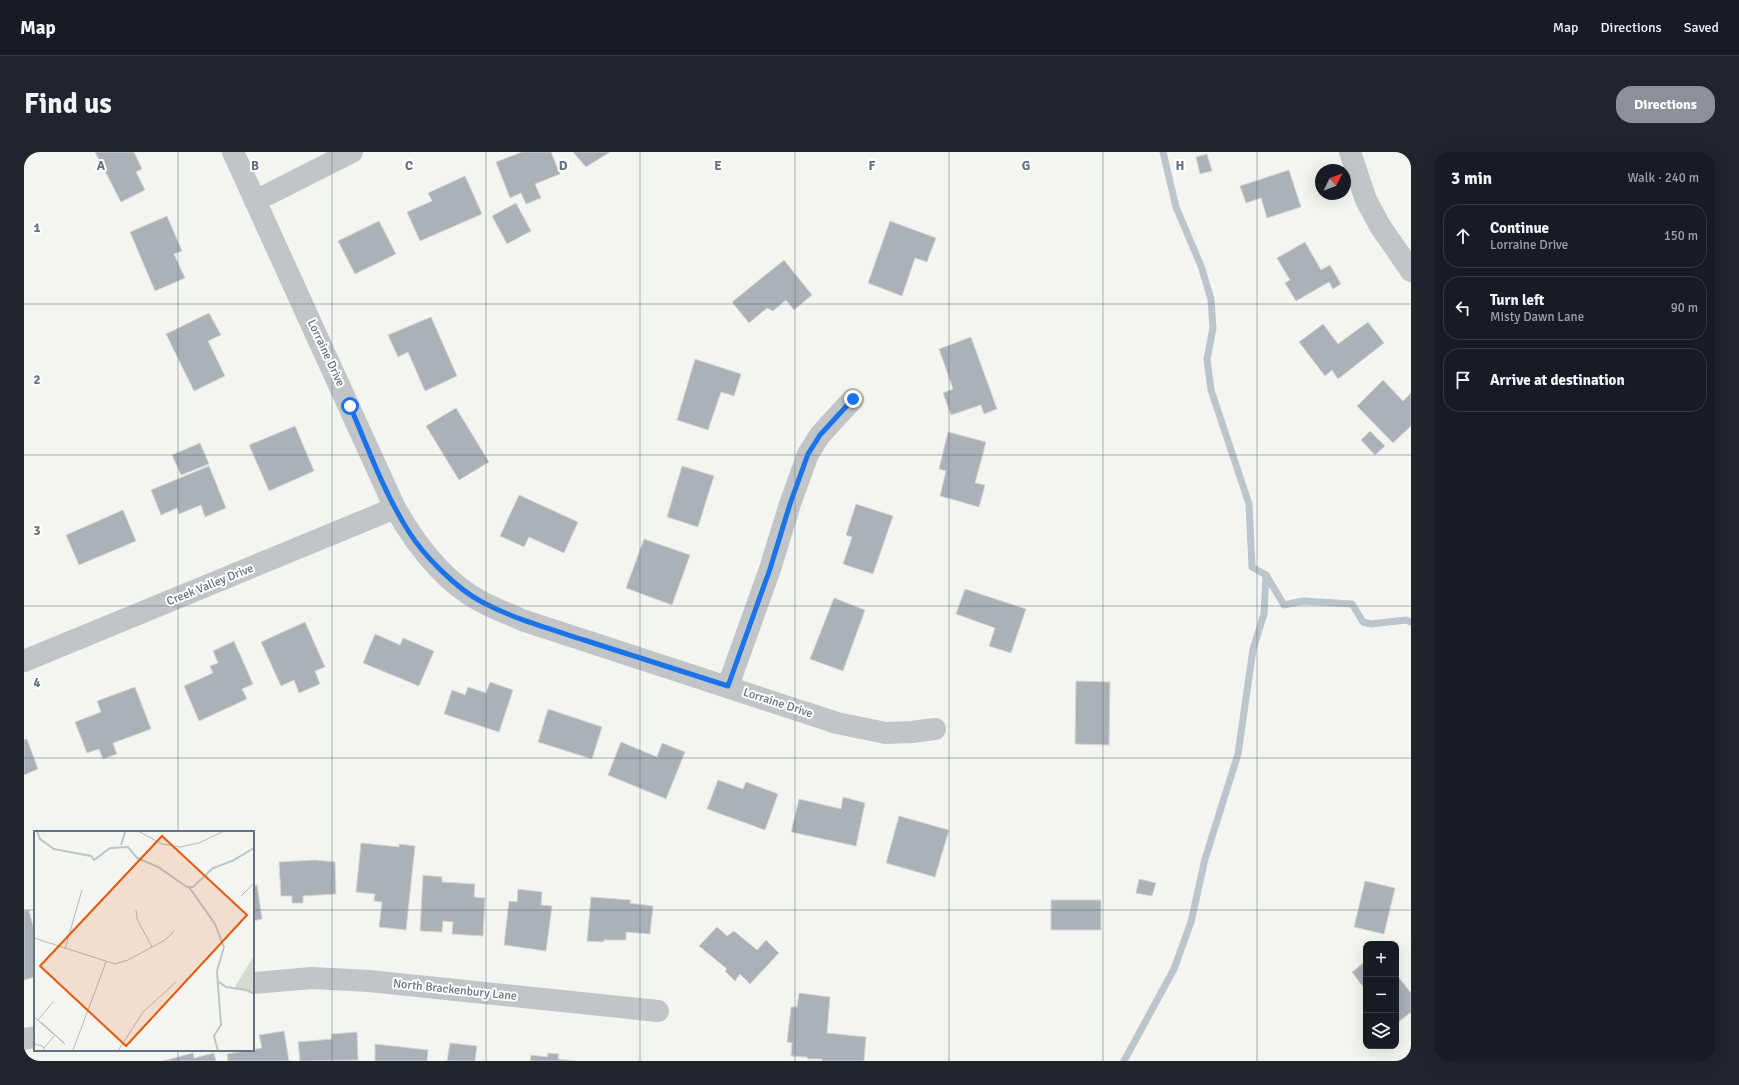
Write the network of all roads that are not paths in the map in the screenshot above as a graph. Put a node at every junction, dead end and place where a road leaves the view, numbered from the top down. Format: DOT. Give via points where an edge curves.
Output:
graph roads {
  1 [pos="233,152"];
  2 [pos="352,152"];
  3 [pos="1350,152"];
  4 [pos="256,200"];
  5 [pos="1411,271"];
  6 [pos="853,399"];
  7 [pos="395,508"];
  8 [pos="24,661"];
  9 [pos="728,686"];
  10 [pos="935,729"];
  11 [pos="254,983"];
  12 [pos="658,1011"];
  13 [pos="34,1037"];
  14 [pos="24,1039"];
  1 -- 4 [label="street, Lorraine Drive"];
  2 -- 4 [label="street"];
  3 -- 5 [label="street" via="1366,200 1380,226"];
  4 -- 7 [label="street, Lorraine Drive"];
  6 -- 9 [label="street" via="820,435 808,454"];
  7 -- 8 [label="street, Creek Valley Drive"];
  7 -- 9 [label="street, Lorraine Drive" via="409,532 437,566 481,602 522,620"];
  9 -- 10 [label="street, Lorraine Drive" via="837,723 886,733"];
  11 -- 12 [label="street, North Brackenbury Lane" via="312,978 369,981"];
  13 -- 14 [label="street"];
}
